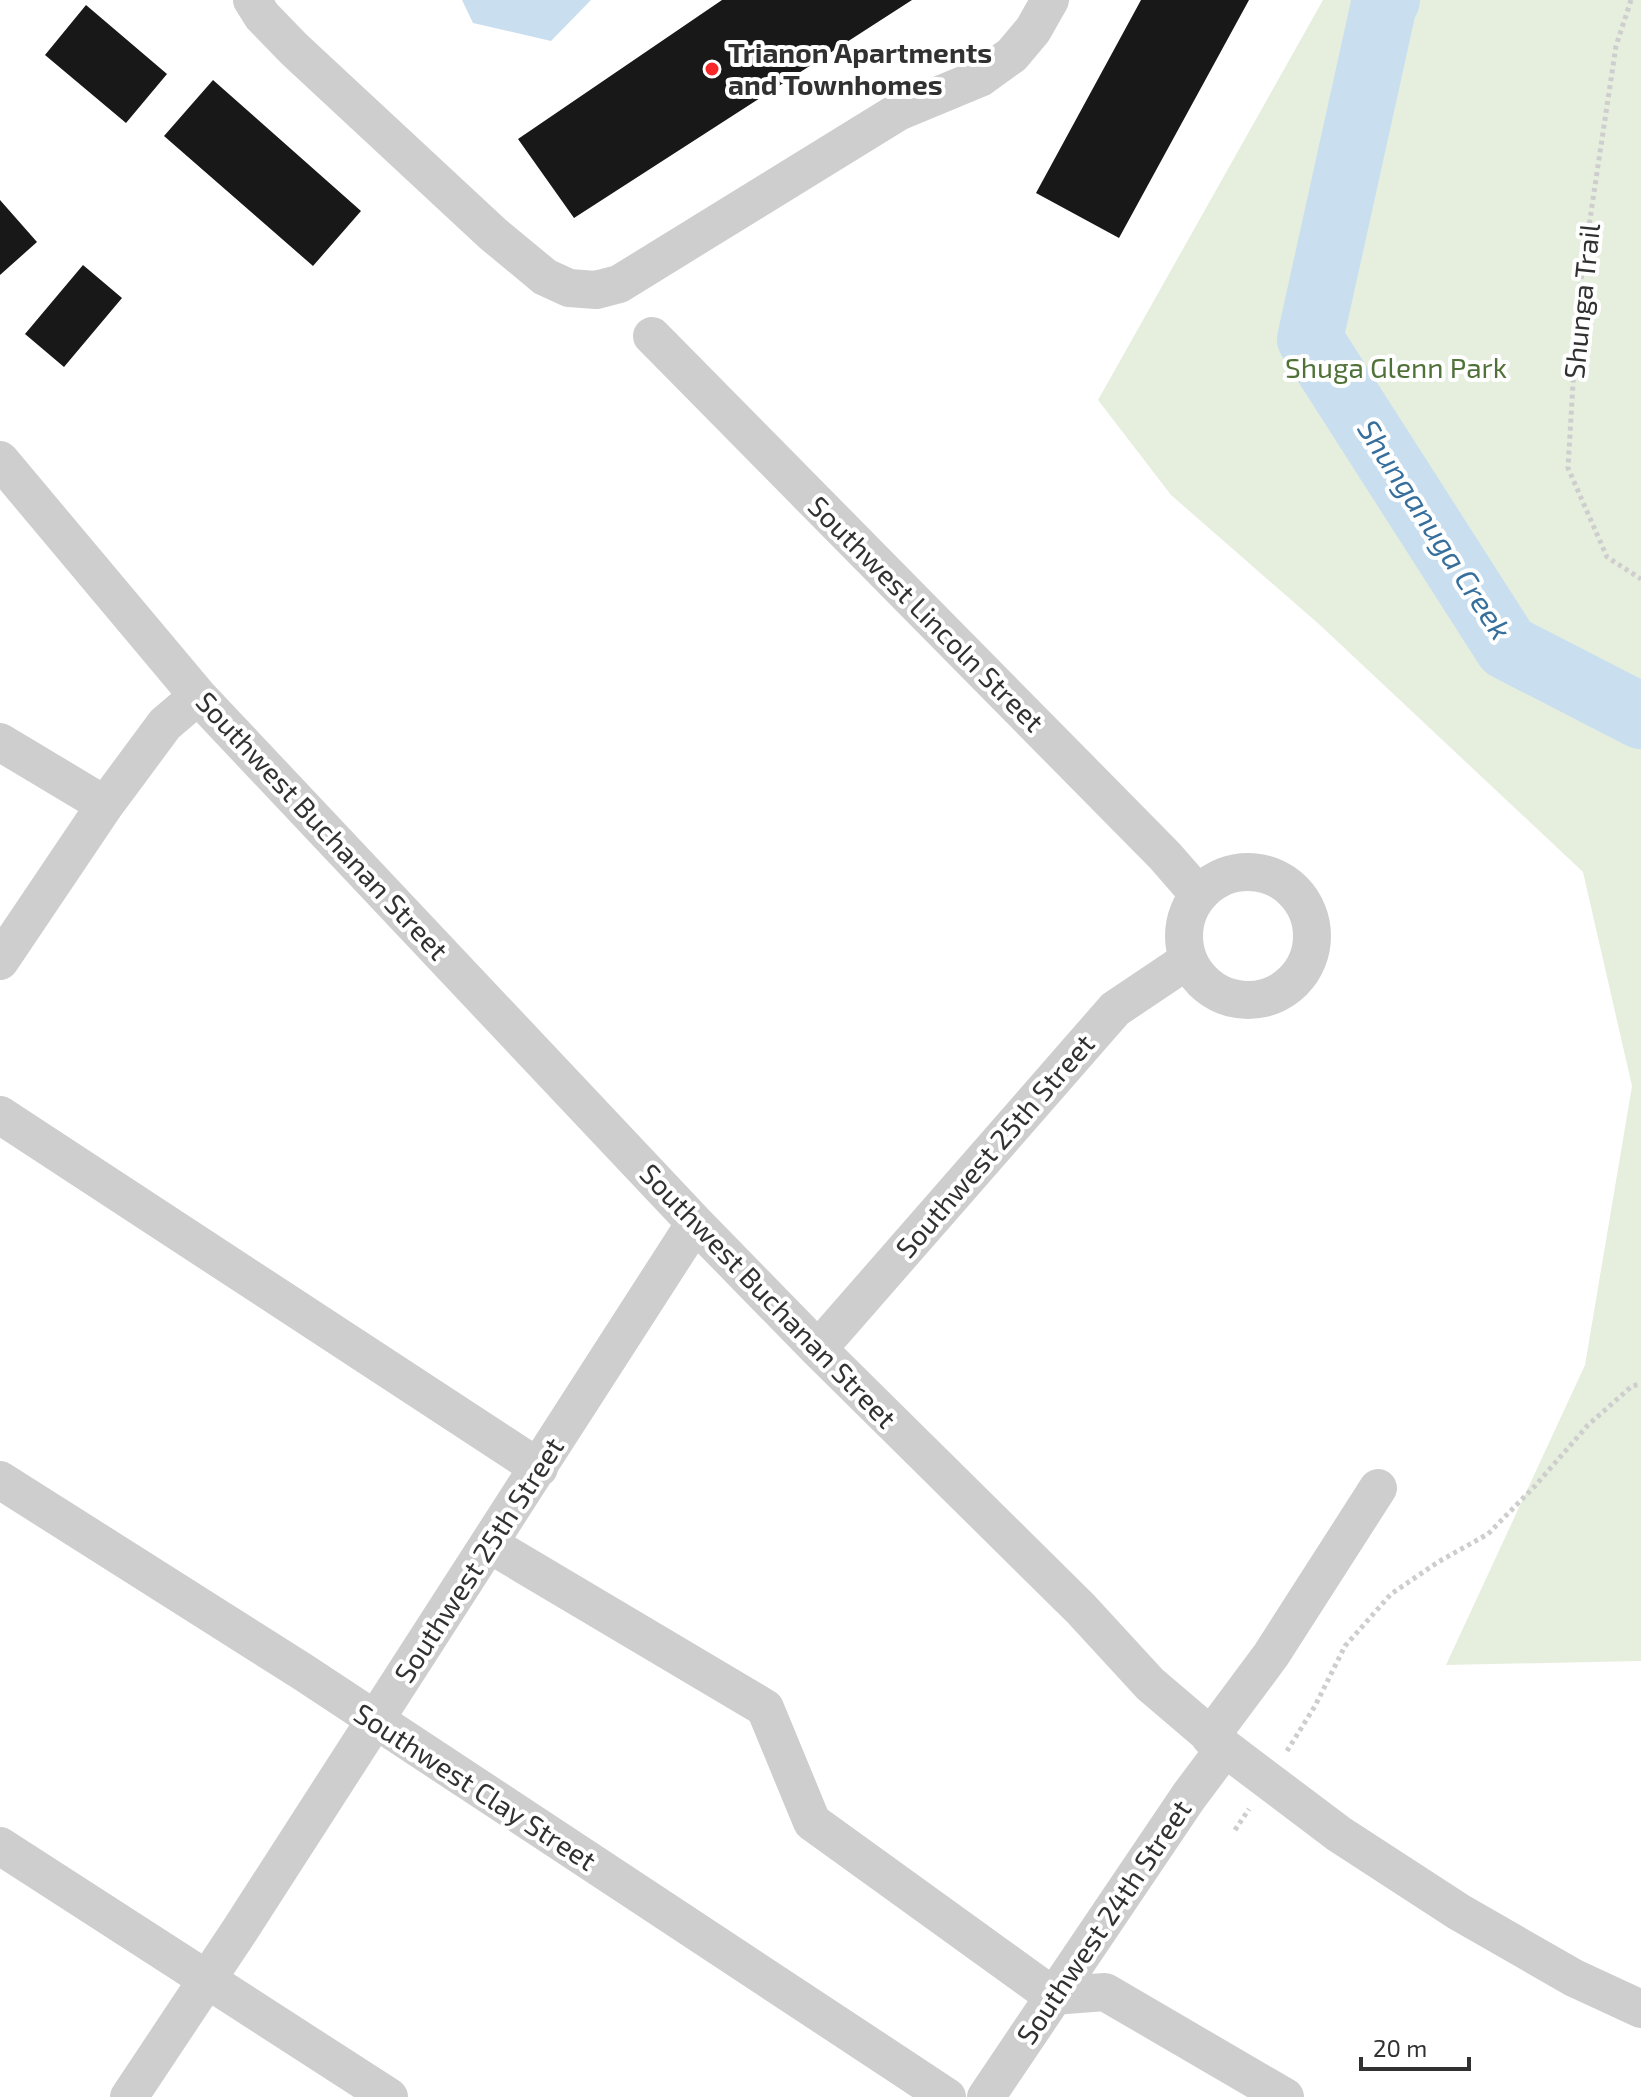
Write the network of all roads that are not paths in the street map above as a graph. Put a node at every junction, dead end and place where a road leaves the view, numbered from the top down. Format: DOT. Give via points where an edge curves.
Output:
graph roads {
  1 [pos="252,0"];
  2 [pos="1050,0"];
  3 [pos="652,336"];
  4 [pos="0,460"];
  5 [pos="198,696"];
  6 [pos="0,742"];
  7 [pos="105,805"];
  8 [pos="1199,895"];
  9 [pos="1188,960"];
  10 [pos="0,961"];
  11 [pos="0,1115"];
  12 [pos="695,1223"];
  13 [pos="818,1349"];
  14 [pos="539,1468"];
  15 [pos="0,1480"];
  16 [pos="1378,1488"];
  17 [pos="489,1544"];
  18 [pos="374,1721"];
  19 [pos="1217,1742"];
  20 [pos="0,1846"];
  21 [pos="207,1979"];
  22 [pos="1053,1996"];
  23 [pos="1641,2009"];
  24 [pos="129,2097"];
  25 [pos="389,2097"];
  26 [pos="947,2097"];
  27 [pos="986,2097"];
  28 [pos="1285,2097"];
  1 -- 2 [label="street" via="294,49 503,243 545,277 569,288 596,290 619,284 898,112 980,78 1012,55"];
  3 -- 8 [label="street, Southwest Lincoln Street"];
  4 -- 5 [label="street, Southwest Buchanan Street"];
  5 -- 7 [label="street" via="165,724"];
  5 -- 12 [label="street, Southwest Buchanan Street"];
  6 -- 7 [label="street"];
  7 -- 10 [label="street"];
  8 -- 9 [label="street" via="1183,933"];
  8 -- 9 [label="street" via="1227,875 1252,872 1281,880 1298,895 1313,939 1302,972 1286,988 1253,1001 1224,997 1200,980"];
  9 -- 13 [label="street, Southwest 25th Street" via="1115,1009"];
  11 -- 14 [label="street"];
  12 -- 13 [label="street, Southwest Buchanan Street"];
  12 -- 14 [label="street, Southwest 25th Street"];
  13 -- 19 [label="street, Southwest Buchanan Street" via="1150,1684"];
  14 -- 17 [label="street, Southwest 25th Street"];
  15 -- 18 [label="street, Southwest Clay Street"];
  16 -- 19 [label="street, Southwest 24th Street"];
  17 -- 18 [label="street, Southwest 25th Street"];
  17 -- 22 [label="street" via="765,1708 812,1822"];
  18 -- 21 [label="street, Southwest 25th Street"];
  18 -- 26 [label="street, Southwest Clay Street"];
  19 -- 22 [label="street, Southwest 24th Street"];
  19 -- 23 [label="street, Southwest Buchanan Street" via="1339,1834 1459,1912 1574,1978"];
  20 -- 21 [label="street"];
  21 -- 24 [label="street, Southwest 25th Street"];
  21 -- 25 [label="street"];
  22 -- 27 [label="street, Southwest 24th Street"];
  22 -- 28 [label="street" via="1105,1992"];
}
